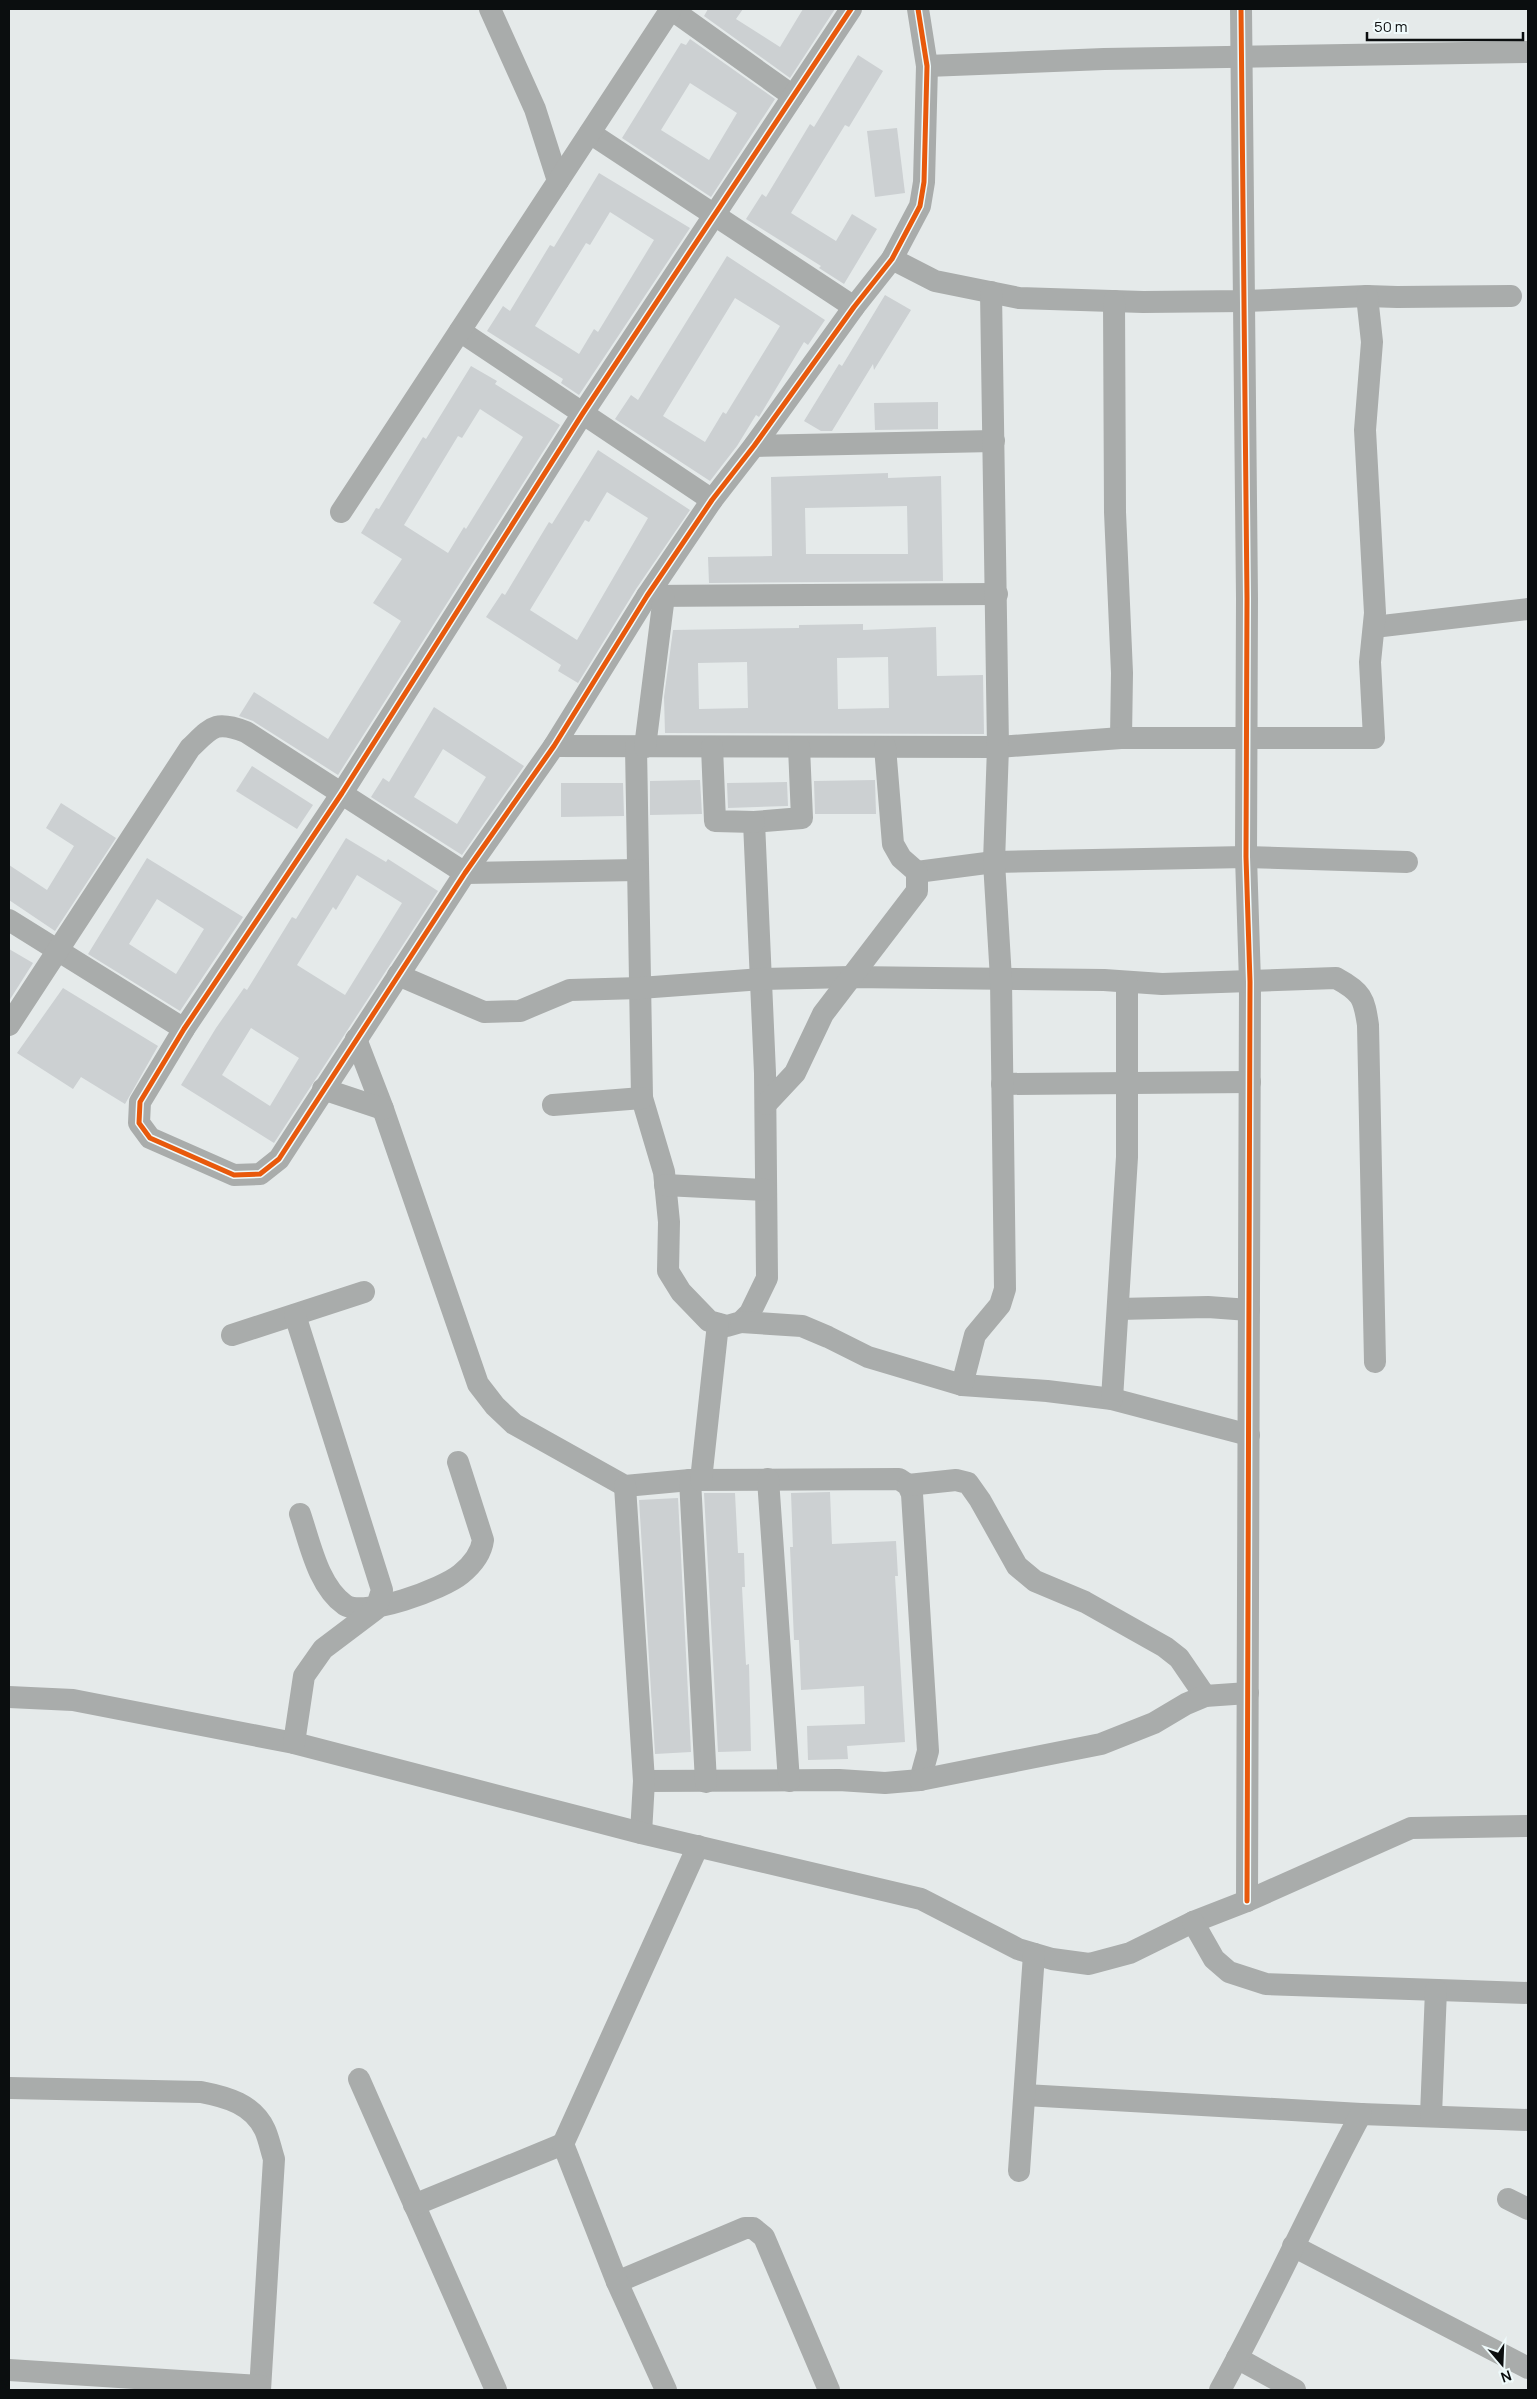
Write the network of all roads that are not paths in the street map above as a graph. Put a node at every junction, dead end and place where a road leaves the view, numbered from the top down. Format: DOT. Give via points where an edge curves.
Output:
graph roads {
  1 [pos="490,9"];
  2 [pos="671,9"];
  3 [pos="851,9"];
  4 [pos="918,9"];
  5 [pos="1241,9"];
  6 [pos="1528,52"];
  7 [pos="1242,58"];
  8 [pos="927,66"];
  9 [pos="793,96"];
  10 [pos="590,133"];
  11 [pos="558,181"];
  12 [pos="714,216"];
  13 [pos="892,259"];
  14 [pos="992,292"];
  15 [pos="1367,296"];
  16 [pos="1512,296"];
  17 [pos="1114,301"];
  18 [pos="1245,301"];
  19 [pos="854,307"];
  20 [pos="460,331"];
  21 [pos="583,413"];
  22 [pos="994,441"];
  23 [pos="754,446"];
  24 [pos="712,500"];
  25 [pos="341,512"];
  26 [pos="996,594"];
  27 [pos="656,596"];
  28 [pos="1528,609"];
  29 [pos="1374,626"];
  30 [pos="1246,736"];
  31 [pos="1121,738"];
  32 [pos="554,746"];
  33 [pos="640,747"];
  34 [pos="712,747"];
  35 [pos="799,747"];
  36 [pos="885,747"];
  37 [pos="998,747"];
  38 [pos="342,793"];
  39 [pos="754,822"];
  40 [pos="1246,858"];
  41 [pos="994,862"];
  42 [pos="1407,862"];
  43 [pos="638,870"];
  44 [pos="917,872"];
  45 [pos="465,873"];
  46 [pos="9,920"];
  47 [pos="59,950"];
  48 [pos="398,975"];
  49 [pos="851,977"];
  50 [pos="762,979"];
  51 [pos="1000,979"];
  52 [pos="1127,982"];
  53 [pos="1250,982"];
  54 [pos="640,988"];
  55 [pos="9,1025"];
  56 [pos="184,1029"];
  57 [pos="356,1039"];
  58 [pos="1128,1082"];
  59 [pos="1250,1082"];
  60 [pos="1002,1084"];
  61 [pos="323,1089"];
  62 [pos="642,1098"];
  63 [pos="766,1104"];
  64 [pos="553,1105"];
  65 [pos="383,1109"];
  66 [pos="665,1185"];
  67 [pos="766,1190"];
  68 [pos="364,1292"];
  69 [pos="1118,1309"];
  70 [pos="1249,1310"];
  71 [pos="295,1314"];
  72 [pos="741,1322"];
  73 [pos="718,1324"];
  74 [pos="232,1334"];
  75 [pos="1375,1362"];
  76 [pos="962,1385"];
  77 [pos="1112,1399"];
  78 [pos="1249,1435"];
  79 [pos="458,1462"];
  80 [pos="768,1479"];
  81 [pos="695,1480"];
  82 [pos="625,1486"];
  83 [pos="908,1486"];
  84 [pos="300,1514"];
  85 [pos="376,1609"];
  86 [pos="1248,1693"];
  87 [pos="1205,1696"];
  88 [pos="9,1697"];
  89 [pos="294,1743"];
  90 [pos="789,1780"];
  91 [pos="920,1780"];
  92 [pos="644,1781"];
  93 [pos="706,1782"];
  94 [pos="1528,1826"];
  95 [pos="641,1833"];
  96 [pos="698,1846"];
  97 [pos="1247,1901"];
  98 [pos="1193,1922"];
  99 [pos="1034,1954"];
  100 [pos="1436,1990"];
  101 [pos="1528,1993"];
  102 [pos="359,2079"];
  103 [pos="9,2088"];
  104 [pos="1025,2095"];
  105 [pos="1361,2114"];
  106 [pos="1431,2115"];
  107 [pos="1528,2120"];
  108 [pos="563,2144"];
  109 [pos="1020,2171"];
  110 [pos="1508,2199"];
  111 [pos="414,2205"];
  112 [pos="1528,2209"];
  113 [pos="1293,2246"];
  114 [pos="617,2282"];
  115 [pos="1237,2358"];
  116 [pos="1528,2368"];
  117 [pos="9,2370"];
  118 [pos="260,2388"];
  119 [pos="496,2390"];
  120 [pos="666,2390"];
  121 [pos="829,2390"];
  122 [pos="1220,2390"];
  123 [pos="1295,2390"];
  1 -- 11 [label="street" via="535,109"];
  2 -- 9 [label="street"];
  2 -- 10 [label="street"];
  3 -- 9 [label="street"];
  4 -- 8 [label="street"];
  5 -- 7 [label="street"];
  6 -- 7 [label="street"];
  7 -- 8 [label="street" via="1104,59"];
  7 -- 18 [label="street"];
  8 -- 13 [label="street" via="924,182 920,206"];
  9 -- 12 [label="street"];
  10 -- 11 [label="street"];
  10 -- 12 [label="street"];
  11 -- 20 [label="street"];
  12 -- 19 [label="street"];
  12 -- 21 [label="street"];
  13 -- 14 [label="street" via="935,281"];
  13 -- 19 [label="street"];
  14 -- 17 [label="street" via="1019,298"];
  14 -- 22 [label="street"];
  15 -- 16 [label="street"];
  15 -- 18 [label="street"];
  15 -- 29 [label="street" via="1372,342 1364,430"];
  17 -- 18 [label="street"];
  17 -- 31 [label="street"];
  18 -- 30 [label="street"];
  19 -- 23 [label="street"];
  20 -- 21 [label="street"];
  20 -- 25 [label="street"];
  21 -- 24 [label="street"];
  21 -- 38 [label="street"];
  22 -- 23 [label="street"];
  22 -- 26 [label="street"];
  23 -- 24 [label="street"];
  24 -- 27 [label="street"];
  26 -- 27 [label="street"];
  26 -- 37 [label="street"];
  27 -- 32 [label="street"];
  27 -- 33 [label="street"];
  28 -- 29 [label="street"];
  29 -- 30 [label="street" via="1370,662 1374,738"];
  30 -- 31 [label="street"];
  30 -- 40 [label="street"];
  31 -- 37 [label="street"];
  32 -- 33 [label="street"];
  32 -- 45 [label="street"];
  33 -- 34 [label="street"];
  33 -- 43 [label="street"];
  34 -- 35 [label="street"];
  34 -- 39 [label="street" via="715,822"];
  35 -- 36 [label="street"];
  35 -- 39 [label="street" via="802,818"];
  36 -- 37 [label="street"];
  36 -- 44 [label="street" via="893,844 901,858"];
  37 -- 41 [label="street"];
  38 -- 45 [label="street"];
  38 -- 47 [label="street" via="246,732 227,725 210,730 190,748"];
  38 -- 56 [label="street"];
  39 -- 50 [label="street"];
  40 -- 41 [label="street"];
  40 -- 42 [label="street"];
  40 -- 53 [label="street"];
  41 -- 44 [label="street"];
  41 -- 51 [label="street"];
  43 -- 45 [label="street"];
  43 -- 54 [label="street"];
  44 -- 49 [label="street" via="917,891"];
  45 -- 48 [label="street"];
  46 -- 47 [label="street"];
  47 -- 55 [label="street"];
  47 -- 56 [label="street"];
  48 -- 54 [label="street" via="484,1012 520,1011 570,990"];
  48 -- 57 [label="street"];
  49 -- 50 [label="street"];
  49 -- 51 [label="street"];
  49 -- 63 [label="street" via="823,1014 795,1073"];
  50 -- 54 [label="street"];
  50 -- 63 [label="street"];
  51 -- 52 [label="street"];
  51 -- 60 [label="street"];
  52 -- 53 [label="street"];
  52 -- 58 [label="street"];
  53 -- 59 [label="street"];
  53 -- 75 [label="street" via="1336,978 1351,986 1364,1002 1368,1025"];
  54 -- 62 [label="street"];
  56 -- 61 [label="street" via="140,1102 139,1123 150,1138 234,1175 260,1174 279,1159"];
  57 -- 61 [label="street"];
  57 -- 65 [label="street"];
  58 -- 59 [label="street"];
  58 -- 60 [label="street"];
  58 -- 69 [label="street"];
  59 -- 70 [label="street"];
  60 -- 76 [label="street" via="1005,1289 1000,1305 975,1335"];
  61 -- 65 [label="street"];
  62 -- 64 [label="street"];
  62 -- 66 [label="street"];
  63 -- 67 [label="street"];
  65 -- 82 [label="street" via="478,1384 494,1406 514,1424"];
  66 -- 67 [label="street"];
  66 -- 73 [label="street" via="669,1222 668,1271 687,1298 709,1321"];
  67 -- 72 [label="street" via="767,1278 750,1312"];
  68 -- 71 [label="street"];
  69 -- 70 [label="street" via="1208,1307"];
  69 -- 77 [label="street"];
  70 -- 78 [label="street"];
  71 -- 74 [label="street"];
  71 -- 85 [label="street" via="382,1590"];
  72 -- 73 [label="street" via="727,1326"];
  72 -- 76 [label="street" via="802,1326 868,1357"];
  73 -- 81 [label="street"];
  76 -- 77 [label="street"];
  77 -- 78 [label="street"];
  78 -- 86 [label="street"];
  79 -- 85 [label="street" via="483,1540 481,1553 460,1575 419,1595"];
  80 -- 81 [label="street"];
  80 -- 83 [label="street" via="899,1479"];
  80 -- 90 [label="street"];
  81 -- 82 [label="street"];
  81 -- 93 [label="street"];
  82 -- 92 [label="street"];
  83 -- 87 [label="street" via="956,1480 968,1483 1017,1566 1035,1581 1085,1602 1165,1647 1179,1658"];
  83 -- 91 [label="street" via="912,1494 915,1530 928,1751"];
  84 -- 85 [label="street" via="327,1588 347,1606"];
  85 -- 89 [label="street" via="323,1648 304,1676"];
  86 -- 87 [label="street"];
  86 -- 97 [label="street"];
  87 -- 91 [label="street" via="1154,1723 1101,1744"];
  88 -- 89 [label="street" via="74,1700"];
  89 -- 95 [label="street"];
  90 -- 91 [label="street" via="885,1783"];
  90 -- 93 [label="street"];
  92 -- 93 [label="street"];
  92 -- 95 [label="street"];
  94 -- 97 [label="street" via="1411,1828"];
  95 -- 96 [label="street"];
  96 -- 99 [label="street" via="921,1899 1018,1949"];
  96 -- 108 [label="street"];
  97 -- 98 [label="street"];
  98 -- 99 [label="street" via="1130,1953 1089,1964"];
  98 -- 100 [label="street" via="1214,1959 1229,1972 1266,1984"];
  99 -- 104 [label="street"];
  100 -- 101 [label="street"];
  100 -- 106 [label="street"];
  102 -- 111 [label="street"];
  103 -- 118 [label="street" via="201,2092 229,2097 249,2110 265,2129 274,2159"];
  104 -- 105 [label="street"];
  104 -- 109 [label="street"];
  105 -- 106 [label="street"];
  105 -- 113 [label="street"];
  106 -- 107 [label="street"];
  108 -- 111 [label="street"];
  108 -- 114 [label="street"];
  110 -- 112 [label="street"];
  111 -- 119 [label="street"];
  113 -- 115 [label="street"];
  113 -- 116 [label="street"];
  114 -- 120 [label="street"];
  114 -- 121 [label="street" via="745,2228 753,2228 764,2238"];
  115 -- 122 [label="street"];
  115 -- 123 [label="street"];
  117 -- 118 [label="street"];
}
